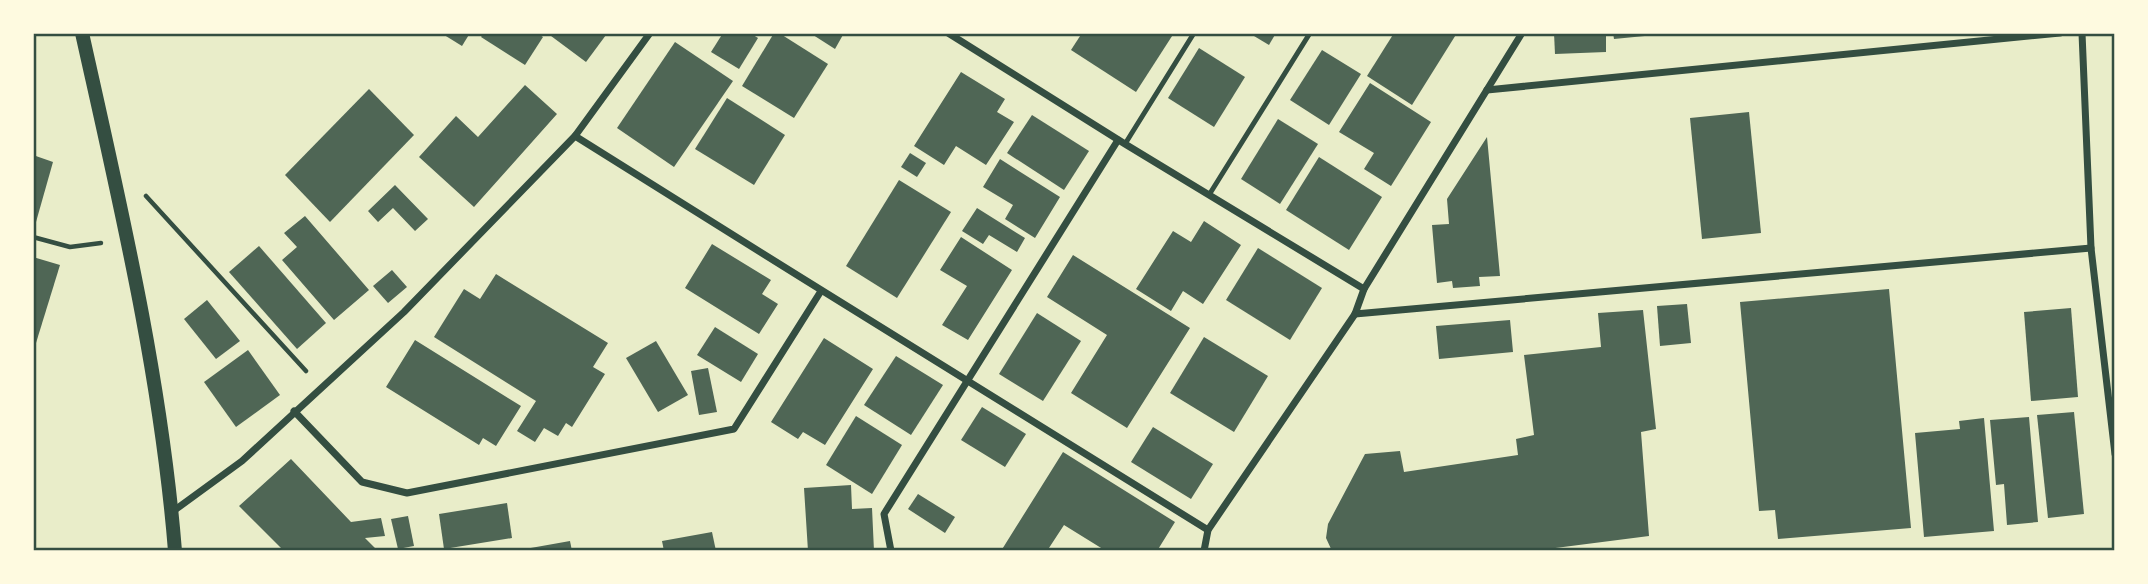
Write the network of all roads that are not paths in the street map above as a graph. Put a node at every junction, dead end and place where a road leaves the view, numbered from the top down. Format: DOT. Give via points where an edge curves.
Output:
graph roads {
  1 [pos="82,33"];
  2 [pos="650,33"];
  3 [pos="948,33"];
  4 [pos="1194,33"];
  5 [pos="1310,33"];
  6 [pos="1522,33"];
  7 [pos="2060,33"];
  8 [pos="2082,33"];
  9 [pos="1487,90"];
  10 [pos="575,136"];
  11 [pos="1121,142"];
  12 [pos="1209,195"];
  13 [pos="2091,248"];
  14 [pos="1364,289"];
  15 [pos="821,291"];
  16 [pos="1355,314"];
  17 [pos="968,379"];
  18 [pos="294,411"];
  19 [pos="2115,454"];
  20 [pos="172,512"];
  21 [pos="1208,530"];
  22 [pos="175,551"];
  23 [pos="891,551"];
  24 [pos="1204,551"];
  1 -- 20 [label="main road" via="146,327"];
  2 -- 10 [label="street"];
  3 -- 11 [label="street"];
  4 -- 11 [label="lane"];
  5 -- 12 [label="lane"];
  6 -- 9 [label="street"];
  7 -- 9 [label="street"];
  8 -- 13 [label="street"];
  9 -- 14 [label="street"];
  10 -- 15 [label="street"];
  10 -- 18 [label="street" via="404,313"];
  11 -- 12 [label="street"];
  11 -- 17 [label="street"];
  12 -- 14 [label="street"];
  13 -- 16 [label="street"];
  13 -- 19 [label="street"];
  14 -- 16 [label="street"];
  15 -- 17 [label="street"];
  15 -- 18 [label="street" via="734,429 407,493 362,482"];
  16 -- 21 [label="street"];
  17 -- 21 [label="street"];
  17 -- 23 [label="street" via="884,514"];
  18 -- 20 [label="street" via="242,461"];
  20 -- 22 [label="main road"];
  21 -- 24 [label="street"];
}
